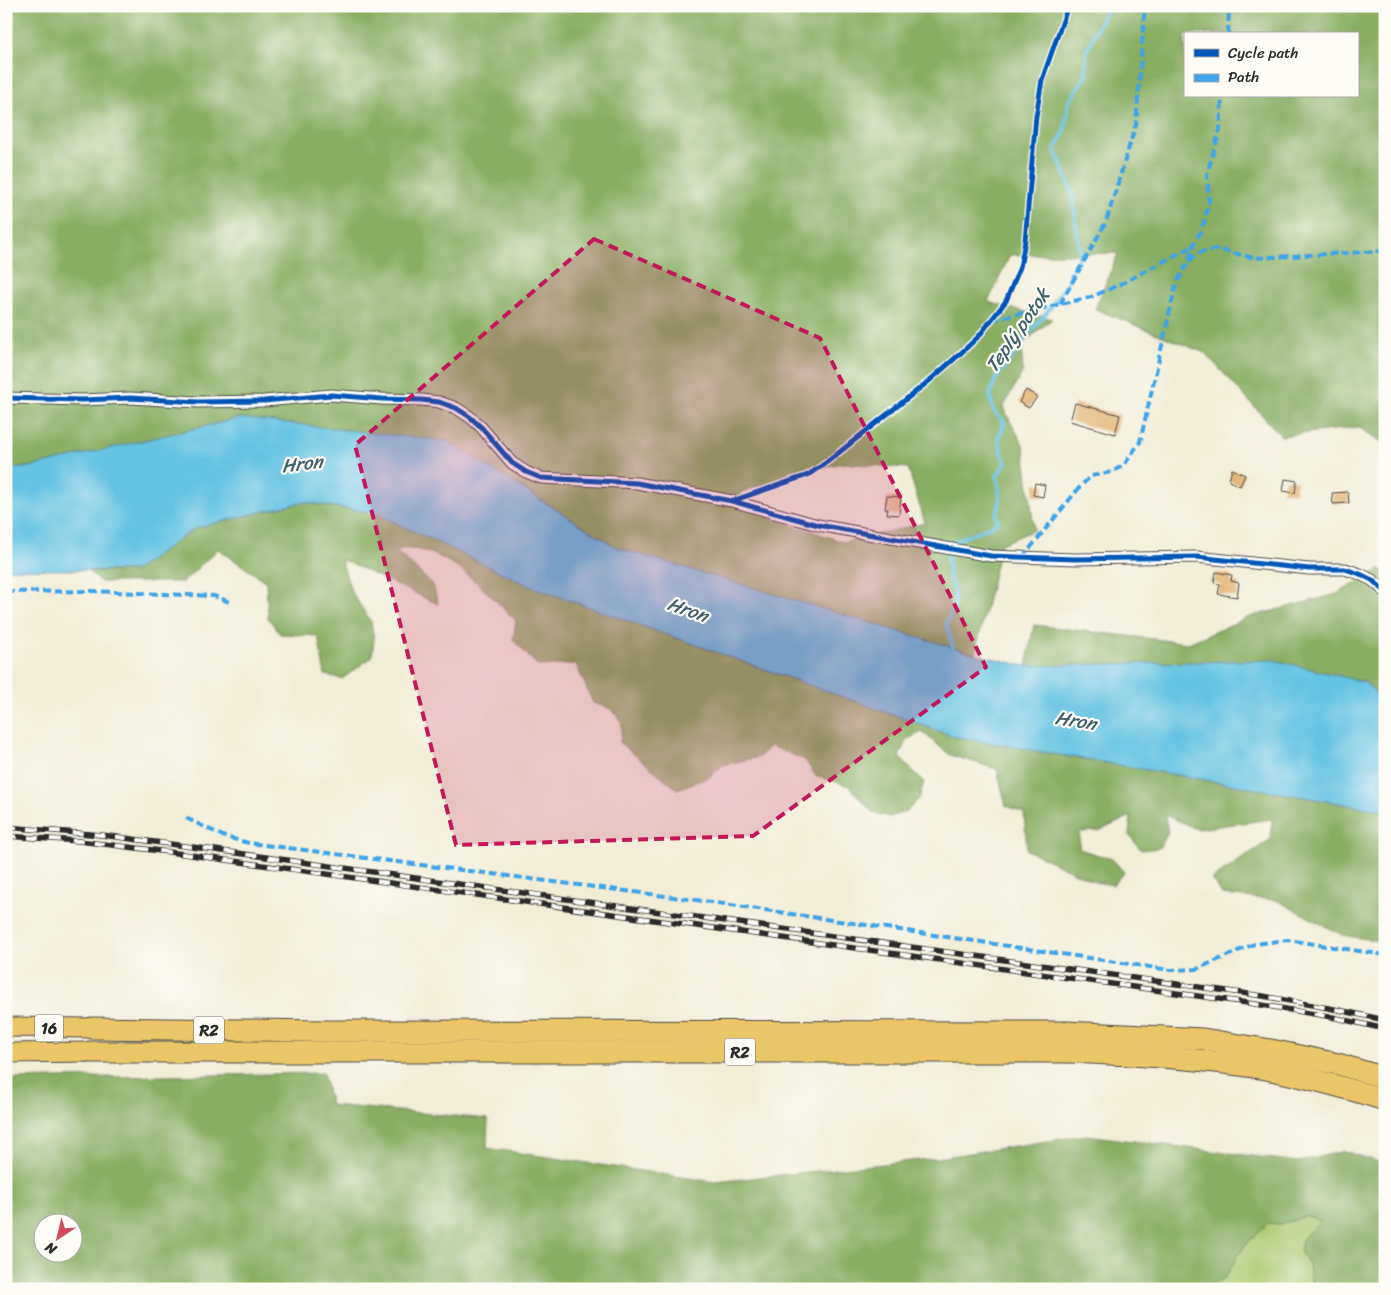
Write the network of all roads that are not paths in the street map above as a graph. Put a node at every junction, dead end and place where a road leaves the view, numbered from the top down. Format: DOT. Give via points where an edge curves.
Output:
graph roads {
  1 [pos="6,398"];
  2 [pos="1385,591"];
  3 [pos="6,1027"];
  4 [pos="92,1028"];
  5 [pos="90,1052"];
  6 [pos="6,1053"];
  7 [pos="1385,1078"];
  8 [pos="1385,1100"];
  1 -- 2 [label="street" via="228,402 331,395 439,402 470,417 512,463 541,478 637,483 732,501 818,525 991,556 1075,559 1197,557 1309,569 1346,569 1372,580"];
  3 -- 4 [label="main road, 16"];
  4 -- 7 [label="highway, R2" via="1066,1032 1204,1039 1338,1064"];
  5 -- 6 [label="main road, 16"];
  5 -- 8 [label="highway, R2" via="1069,1052 1205,1060 1258,1068"];
}
